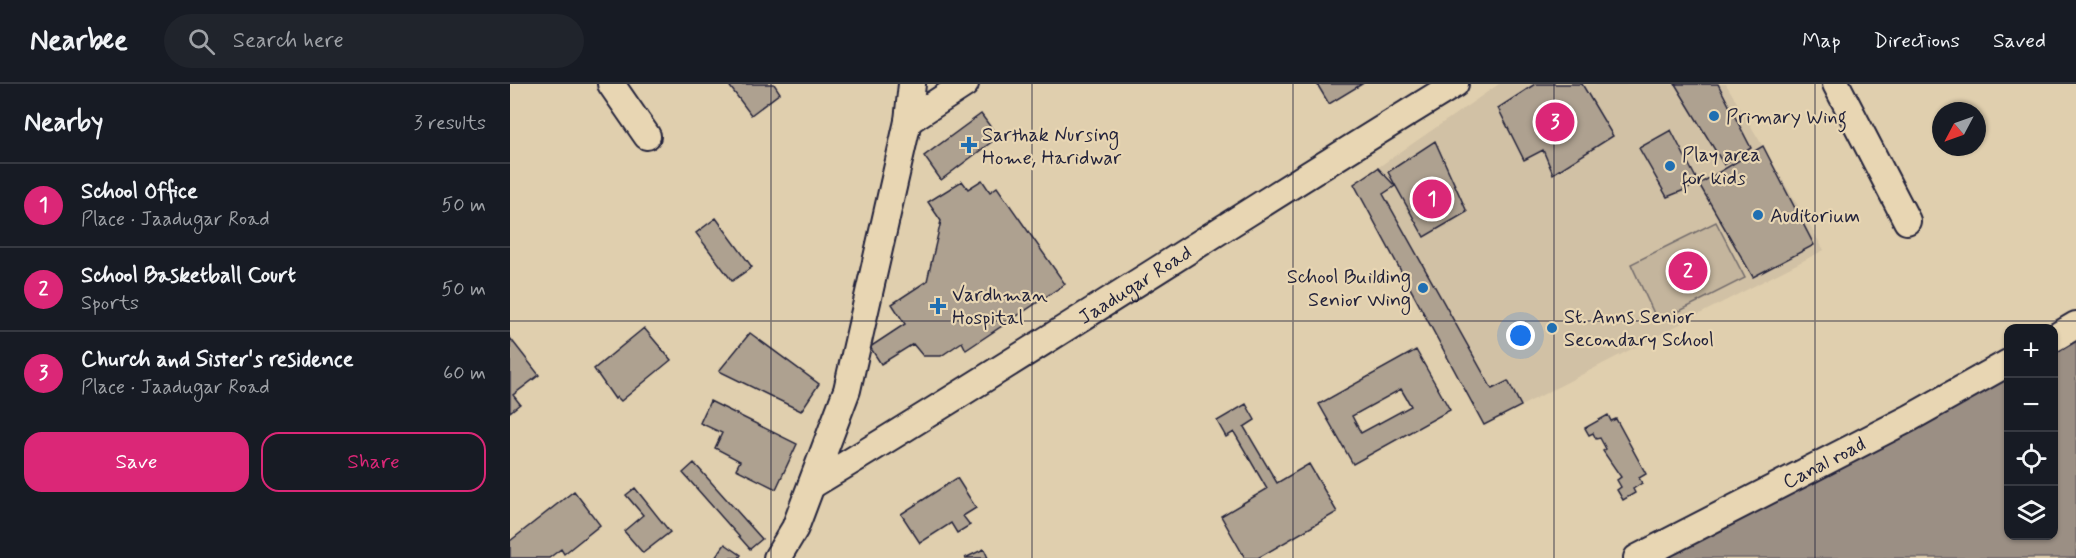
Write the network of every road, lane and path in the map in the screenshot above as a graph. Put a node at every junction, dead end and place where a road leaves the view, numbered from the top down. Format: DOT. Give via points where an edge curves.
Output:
graph roads {
  1 [pos="611,84"];
  2 [pos="912,84"];
  3 [pos="965,84"];
  4 [pos="1455,84"];
  5 [pos="1836,84"];
  6 [pos="908,121"];
  7 [pos="647,136"];
  8 [pos="1907,221"];
  9 [pos="2076,325"];
  10 [pos="2058,336"];
  11 [pos="2004,365"];
  12 [pos="812,485"];
  13 [pos="777,558"];
  14 [pos="1637,558"];
  1 -- 7 [label="street"];
  2 -- 6 [label="street"];
  3 -- 6 [label="street"];
  4 -- 12 [label="street, Jaadugar Road"];
  5 -- 8 [label="street"];
  6 -- 12 [label="street" via="847,390"];
  9 -- 10 [label="street"];
  11 -- 14 [label="street, Canal road"];
  12 -- 13 [label="street" via="795,528"];
}
